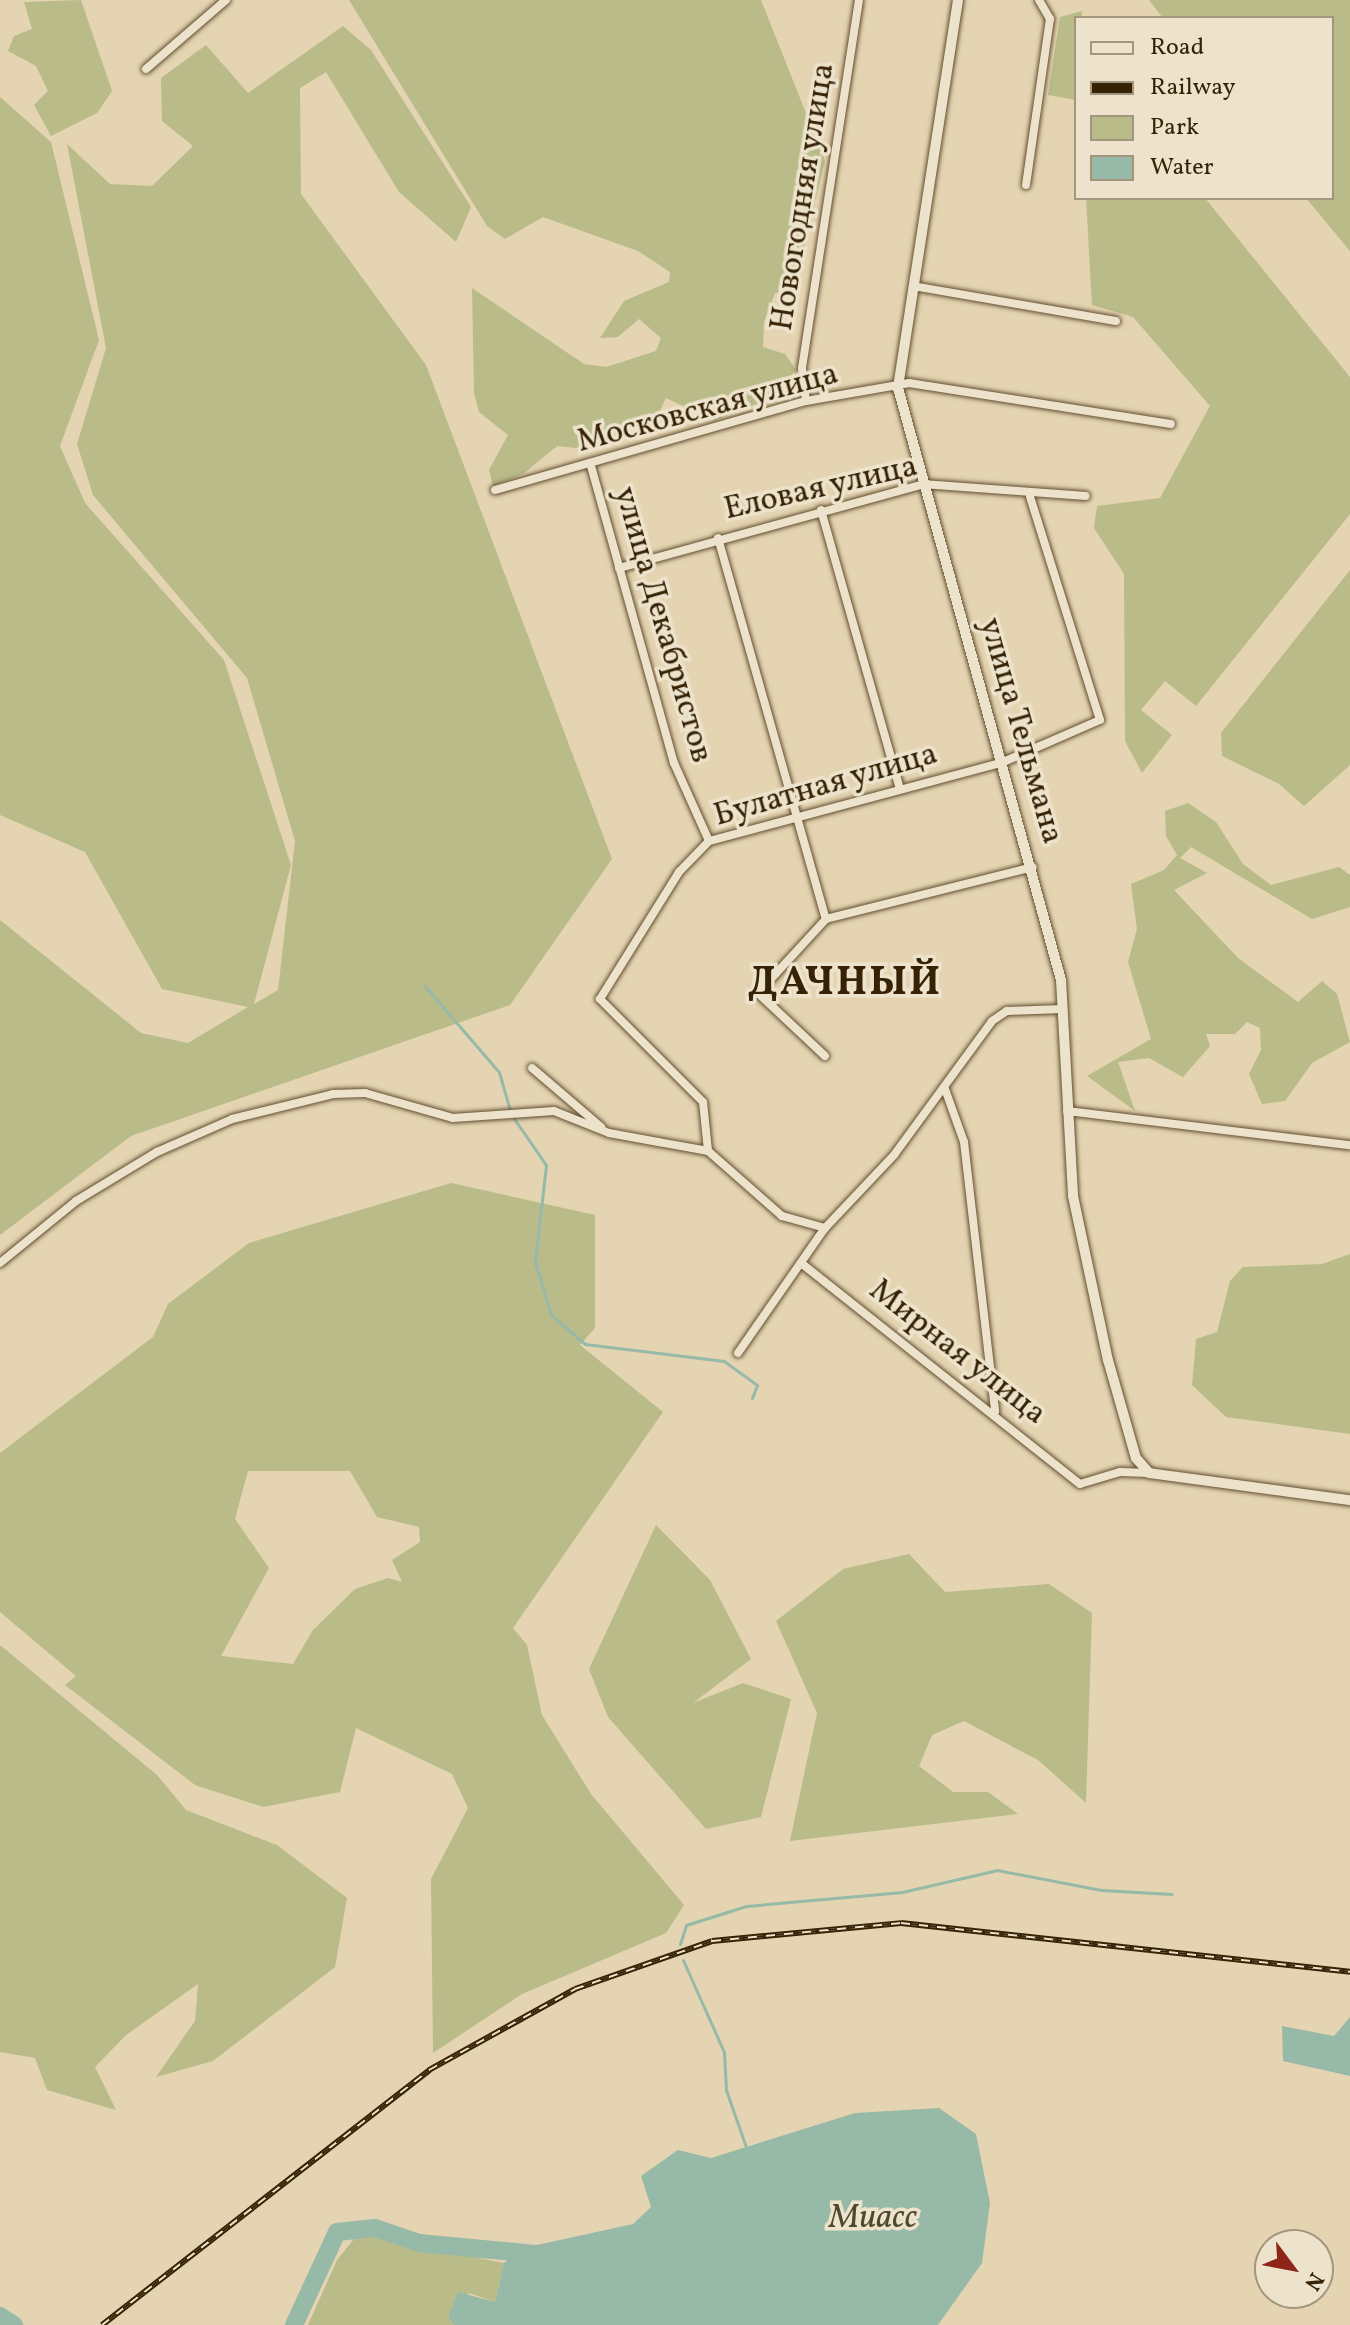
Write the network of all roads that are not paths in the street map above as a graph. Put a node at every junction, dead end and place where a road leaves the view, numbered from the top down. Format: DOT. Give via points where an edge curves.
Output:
graph roads {
  1 [pos="226,0"];
  2 [pos="859,0"];
  3 [pos="958,0"];
  4 [pos="1039,0"];
  5 [pos="146,69"];
  6 [pos="1026,185"];
  7 [pos="913,286"];
  8 [pos="1116,321"];
  9 [pos="898,388"];
  10 [pos="806,401"];
  11 [pos="1171,424"];
  12 [pos="591,466"];
  13 [pos="923,484"];
  14 [pos="495,490"];
  15 [pos="1086,496"];
  16 [pos="1030,497"];
  17 [pos="821,510"];
  18 [pos="718,538"];
  19 [pos="619,568"];
  20 [pos="1001,763"];
  21 [pos="900,789"];
  22 [pos="799,817"];
  23 [pos="709,841"];
  24 [pos="1033,867"];
  25 [pos="826,919"];
  26 [pos="1063,1009"];
  27 [pos="825,1056"];
  28 [pos="532,1068"];
  29 [pos="945,1089"];
  30 [pos="1067,1111"];
  31 [pos="609,1133"];
  32 [pos="1350,1145"];
  33 [pos="708,1151"];
  34 [pos="825,1228"];
  35 [pos="0,1263"];
  36 [pos="801,1263"];
  37 [pos="738,1353"];
  38 [pos="996,1412"];
  39 [pos="1149,1473"];
  40 [pos="1350,1500"];
  1 -- 5 [label="street"];
  2 -- 10 [label="street, Новогодняя улица" via="802,368"];
  3 -- 7 [label="street, улица Тельмана"];
  4 -- 6 [label="street" via="1050,19"];
  7 -- 8 [label="street"];
  7 -- 9 [label="street, улица Тельмана"];
  9 -- 10 [label="street, Московская улица"];
  9 -- 11 [label="street, Московская улица" via="936,386"];
  9 -- 13 [label="street, улица Тельмана"];
  10 -- 12 [label="street, Московская улица"];
  12 -- 14 [label="street, Московская улица"];
  12 -- 19 [label="street, улица Декабристов"];
  13 -- 16 [label="street, Еловая улица"];
  13 -- 17 [label="street, Еловая улица"];
  13 -- 20 [label="street, улица Тельмана"];
  15 -- 16 [label="street, Еловая улица"];
  16 -- 20 [label="street, Булатная улица" via="1100,720"];
  17 -- 18 [label="street, Еловая улица"];
  17 -- 21 [label="street"];
  18 -- 19 [label="street, Еловая улица"];
  18 -- 22 [label="street"];
  19 -- 23 [label="street, улица Декабристов" via="674,763"];
  20 -- 21 [label="street, Булатная улица"];
  20 -- 24 [label="street, улица Тельмана"];
  21 -- 22 [label="street, Булатная улица"];
  22 -- 23 [label="street, Булатная улица"];
  22 -- 25 [label="street" via="799,844"];
  23 -- 33 [label="street, Булатная улица" via="679,872 600,999 703,1102"];
  24 -- 25 [label="street"];
  24 -- 26 [label="street, улица Тельмана"];
  25 -- 27 [label="street" via="758,993"];
  26 -- 29 [label="street" via="1007,1011 976,1039"];
  26 -- 30 [label="street, улица Тельмана"];
  28 -- 31 [label="street"];
  29 -- 34 [label="street" via="856,1201"];
  29 -- 38 [label="street" via="964,1142"];
  30 -- 32 [label="street"];
  30 -- 39 [label="street, улица Тельмана" via="1073,1196 1108,1360 1136,1458"];
  31 -- 33 [label="street"];
  31 -- 35 [label="street" via="554,1111 453,1118 365,1093 333,1094 232,1119 157,1152 76,1201"];
  33 -- 34 [label="street" via="782,1216"];
  34 -- 36 [label="street"];
  36 -- 37 [label="street"];
  36 -- 38 [label="street, Мирная улица"];
  38 -- 39 [label="street, Мирная улица" via="1080,1484 1120,1472"];
  39 -- 40 [label="street"];
}
